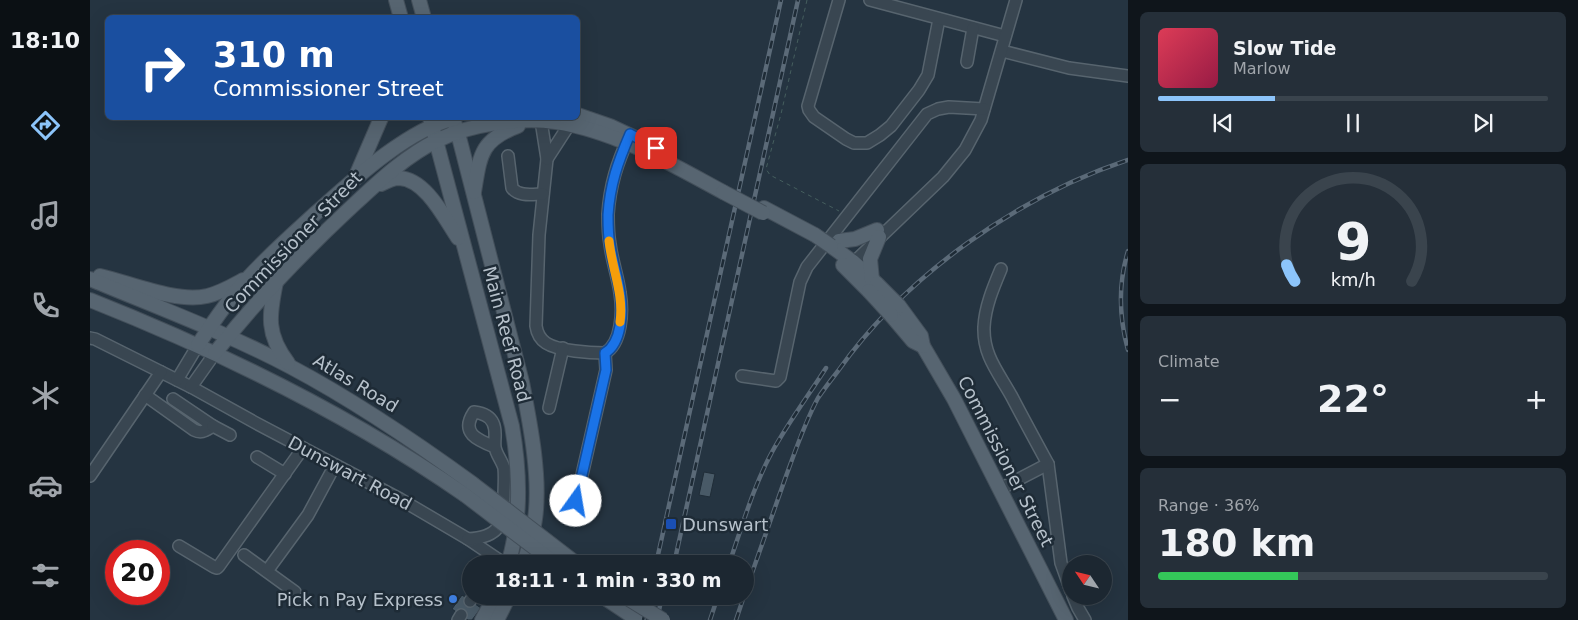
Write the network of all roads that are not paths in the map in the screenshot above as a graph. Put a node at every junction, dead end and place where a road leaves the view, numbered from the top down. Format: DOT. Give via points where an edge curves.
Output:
graph roads {
  1 [pos="392,0"];
  2 [pos="396,0"];
  3 [pos="419,0"];
  4 [pos="839,0"];
  5 [pos="870,0"];
  6 [pos="1016,0"];
  7 [pos="392,15"];
  8 [pos="400,15"];
  9 [pos="423,15"];
  10 [pos="939,19"];
  11 [pos="973,28"];
  12 [pos="1005,36"];
  13 [pos="1002,51"];
  14 [pos="967,62"];
  15 [pos="1128,76"];
  16 [pos="984,109"];
  17 [pos="379,120"];
  18 [pos="454,120"];
  19 [pos="574,120"];
  20 [pos="431,121"];
  21 [pos="536,121"];
  22 [pos="458,132"];
  23 [pos="628,138"];
  24 [pos="437,140"];
  25 [pos="508,156"];
  26 [pos="547,159"];
  27 [pos="354,179"];
  28 [pos="371,188"];
  29 [pos="543,194"];
  30 [pos="474,197"];
  31 [pos="878,234"];
  32 [pos="824,243"];
  33 [pos="464,246"];
  34 [pos="847,263"];
  35 [pos="1000,269"];
  36 [pos="90,274"];
  37 [pos="248,278"];
  38 [pos="90,279"];
  39 [pos="276,282"];
  40 [pos="873,285"];
  41 [pos="90,300"];
  42 [pos="209,328"];
  43 [pos="228,336"];
  44 [pos="90,338"];
  45 [pos="198,345"];
  46 [pos="563,348"];
  47 [pos="215,353"];
  48 [pos="605,353"];
  49 [pos="290,366"];
  50 [pos="161,372"];
  51 [pos="742,376"];
  52 [pos="177,380"];
  53 [pos="191,387"];
  54 [pos="145,395"];
  55 [pos="173,399"];
  56 [pos="549,408"];
  57 [pos="214,426"];
  58 [pos="230,436"];
  59 [pos="495,447"];
  60 [pos="303,448"];
  61 [pos="257,457"];
  62 [pos="1048,464"];
  63 [pos="335,465"];
  64 [pos="285,474"];
  65 [pos="90,476"];
  66 [pos="1000,489"];
  67 [pos="469,490"];
  68 [pos="576,501"];
  69 [pos="468,539"];
  70 [pos="179,546"];
  71 [pos="244,555"];
  72 [pos="492,555"];
  73 [pos="511,555"];
  74 [pos="526,555"];
  75 [pos="545,555"];
  76 [pos="564,555"];
  77 [pos="1062,566"];
  78 [pos="268,572"];
  79 [pos="295,592"];
  80 [pos="495,605"];
  81 [pos="616,605"];
  82 [pos="639,605"];
  83 [pos="1077,605"];
  84 [pos="492,618"];
  85 [pos="638,620"];
  86 [pos="663,620"];
  87 [pos="1066,620"];
  88 [pos="1085,620"];
  1 -- 7 [label="main road"];
  2 -- 8 [label="main road"];
  3 -- 9 [label="main road"];
  4 -- 10 [label="street" via="808,110 854,143 867,143 880,135 919,90 928,75"];
  5 -- 10 [label="street"];
  6 -- 12 [label="street"];
  10 -- 11 [label="street"];
  11 -- 12 [label="street"];
  11 -- 14 [label="street"];
  12 -- 13 [label="street"];
  13 -- 15 [label="street" via="1069,68"];
  13 -- 16 [label="street"];
  16 -- 31 [label="street" via="973,137 955,163"];
  16 -- 51 [label="street" via="949,107 926,114 807,267 800,282 780,377 776,381"];
  17 -- 27 [label="main road"];
  18 -- 22 [label="main road, Main Reef Road"];
  19 -- 21 [label="main road, Commissioner Street"];
  19 -- 23 [label="main road, Commissioner Street" via="602,123"];
  19 -- 26 [label="street"];
  20 -- 24 [label="main road, Main Reef Road"];
  20 -- 27 [label="main road, Commissioner Street"];
  21 -- 22 [label="main road, Commissioner Street"];
  21 -- 26 [label="street"];
  21 -- 30 [label="main road" via="504,131 487,146 479,166"];
  22 -- 24 [label="main road, Commissioner Street"];
  22 -- 30 [label="main road, Main Reef Road"];
  23 -- 32 [label="main road, Commissioner Street"];
  23 -- 48 [label="street" via="612,181 608,214 621,313 615,343"];
  24 -- 28 [label="main road, Commissioner Street"];
  24 -- 33 [label="main road, Main Reef Road"];
  25 -- 29 [label="street" via="513,190 521,194"];
  26 -- 29 [label="street"];
  27 -- 37 [label="main road, Commissioner Street"];
  28 -- 33 [label="main road" via="400,178 416,184 433,201"];
  28 -- 39 [label="main road, Commissioner Street"];
  29 -- 46 [label="street" via="536,326 546,343"];
  30 -- 74 [label="main road, Main Reef Road" via="522,382 529,422 536,503"];
  31 -- 32 [label="main road"];
  31 -- 34 [label="street"];
  31 -- 40 [label="main road" via="870,259"];
  32 -- 34 [label="main road, Commissioner Street"];
  33 -- 73 [label="main road, Main Reef Road" via="517,452 519,503"];
  34 -- 40 [label="main road, Commissioner Street"];
  35 -- 62 [label="street" via="987,306 986,350"];
  36 -- 37 [label="main road" via="175,296 192,297 218,292"];
  37 -- 42 [label="main road, Commissioner Street"];
  38 -- 42 [label="main road, Atlas Road"];
  39 -- 43 [label="main road, Commissioner Street"];
  39 -- 49 [label="main road" via="272,332 279,351"];
  40 -- 66 [label="main road, Commissioner Street, bridge" via="921,336 923,346"];
  41 -- 45 [label="main road, Atlas Road"];
  42 -- 43 [label="main road, Atlas Road"];
  42 -- 45 [label="main road, Commissioner Street"];
  43 -- 47 [label="main road, Commissioner Street"];
  43 -- 49 [label="main road, Atlas Road"];
  44 -- 50 [label="street, Dunswart Road"];
  45 -- 47 [label="main road, Atlas Road"];
  45 -- 52 [label="street"];
  46 -- 48 [label="street"];
  46 -- 56 [label="street"];
  47 -- 53 [label="street"];
  47 -- 67 [label="main road, Atlas Road" via="324,408 430,471"];
  48 -- 68 [label="street" via="606,370"];
  49 -- 67 [label="main road, Atlas Road" via="395,428"];
  50 -- 52 [label="street, Dunswart Road"];
  50 -- 54 [label="street"];
  52 -- 53 [label="street, Dunswart Road"];
  53 -- 60 [label="street, Dunswart Road"];
  54 -- 57 [label="street" via="194,430 203,432"];
  54 -- 65 [label="street"];
  55 -- 57 [label="street"];
  57 -- 58 [label="street"];
  59 -- 69 [label="street" via="504,468 502,522 489,536"];
  60 -- 63 [label="street, Dunswart Road"];
  60 -- 64 [label="street"];
  61 -- 64 [label="street"];
  62 -- 66 [label="street"];
  62 -- 77 [label="street"];
  63 -- 69 [label="street, Dunswart Road"];
  63 -- 78 [label="street" via="308,516"];
  64 -- 70 [label="street" via="220,566 214,567"];
  66 -- 87 [label="main road, Commissioner Street"];
  67 -- 75 [label="main road, Atlas Road, bridge"];
  67 -- 76 [label="main road, Atlas Road, bridge"];
  69 -- 72 [label="street, Dunswart Road"];
  71 -- 78 [label="street"];
  78 -- 79 [label="street"];
  80 -- 84 [label="main road"];
  81 -- 85 [label="main road"];
  82 -- 86 [label="main road, bridge"];
  83 -- 88 [label="street"];
}
